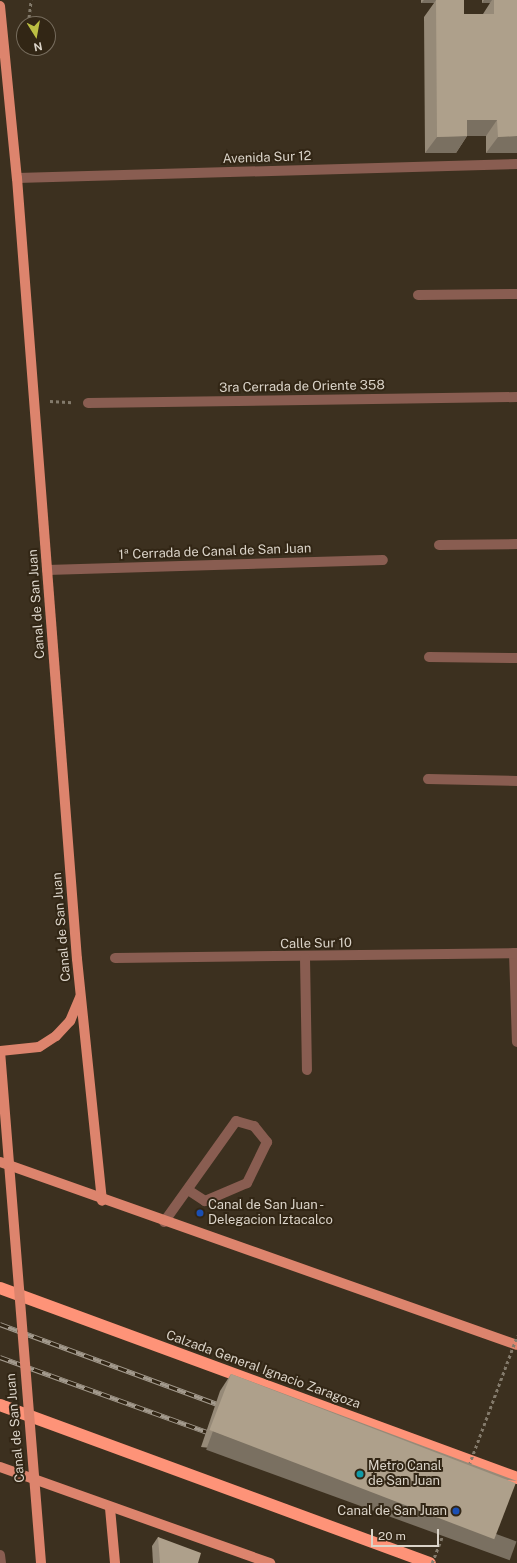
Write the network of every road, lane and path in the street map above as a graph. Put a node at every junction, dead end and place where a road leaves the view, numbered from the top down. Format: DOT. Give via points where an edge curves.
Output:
graph roads {
  1 [pos="31,0"];
  2 [pos="0,6"];
  3 [pos="29,16"];
  4 [pos="517,164"];
  5 [pos="17,178"];
  6 [pos="517,294"];
  7 [pos="418,296"];
  8 [pos="517,397"];
  9 [pos="35,400"];
  10 [pos="88,403"];
  11 [pos="517,544"];
  12 [pos="438,545"];
  13 [pos="383,560"];
  14 [pos="47,570"];
  15 [pos="429,657"];
  16 [pos="517,658"];
  17 [pos="428,779"];
  18 [pos="517,781"];
  19 [pos="516,953"];
  20 [pos="115,958"];
  21 [pos="306,958"];
  22 [pos="81,994"];
  23 [pos="517,1042"];
  24 [pos="0,1051"];
  25 [pos="307,1070"];
  26 [pos="0,1162"];
  27 [pos="188,1190"];
  28 [pos="102,1201"];
  29 [pos="164,1222"];
  30 [pos="0,1288"];
  31 [pos="517,1336"];
  32 [pos="517,1345"];
  33 [pos="0,1405"];
  34 [pos="0,1467"];
  35 [pos="467,1469"];
  36 [pos="517,1478"];
  37 [pos="110,1508"];
  38 [pos="446,1528"];
  39 [pos="0,1555"];
  40 [pos="1,1563"];
  41 [pos="41,1563"];
  42 [pos="115,1563"];
  43 [pos="270,1563"];
  44 [pos="431,1563"];
  1 -- 3 [label="path"];
  2 -- 5 [label="main road, Canal de San Juan"];
  4 -- 5 [label="street, Avenida Sur 12"];
  5 -- 9 [label="main road, Canal de San Juan"];
  6 -- 7 [label="street"];
  8 -- 10 [label="street, 3ra Cerrada de Oriente 358"];
  9 -- 10 [label="path"];
  9 -- 14 [label="main road, Canal de San Juan"];
  11 -- 12 [label="street"];
  13 -- 14 [label="street, 1ª Cerrada de Canal de San Juan"];
  14 -- 22 [label="main road, Canal de San Juan"];
  15 -- 16 [label="street"];
  17 -- 18 [label="street"];
  19 -- 21 [label="street, Calle Sur 10"];
  19 -- 23 [label="street"];
  20 -- 21 [label="street, Calle Sur 10"];
  21 -- 25 [label="street"];
  22 -- 24 [label="main road" via="70,1021 56,1036 39,1046"];
  22 -- 28 [label="main road, Canal de San Juan"];
  24 -- 41 [label="main road, Canal de San Juan, bridge"];
  26 -- 28 [label="main road"];
  27 -- 27 [label="street" via="236,1121 254,1126 267,1142 246,1183 205,1201"];
  27 -- 29 [label="street"];
  28 -- 29 [label="main road"];
  29 -- 32 [label="main road"];
  30 -- 36 [label="highway, Calzada General Ignacio Zaragoza"];
  31 -- 35 [label="path, bridge"];
  33 -- 44 [label="highway"];
  34 -- 37 [label="main road"];
  37 -- 42 [label="main road"];
  37 -- 43 [label="main road"];
  38 -- 44 [label="path, bridge"];
  39 -- 40 [label="street"];
}
